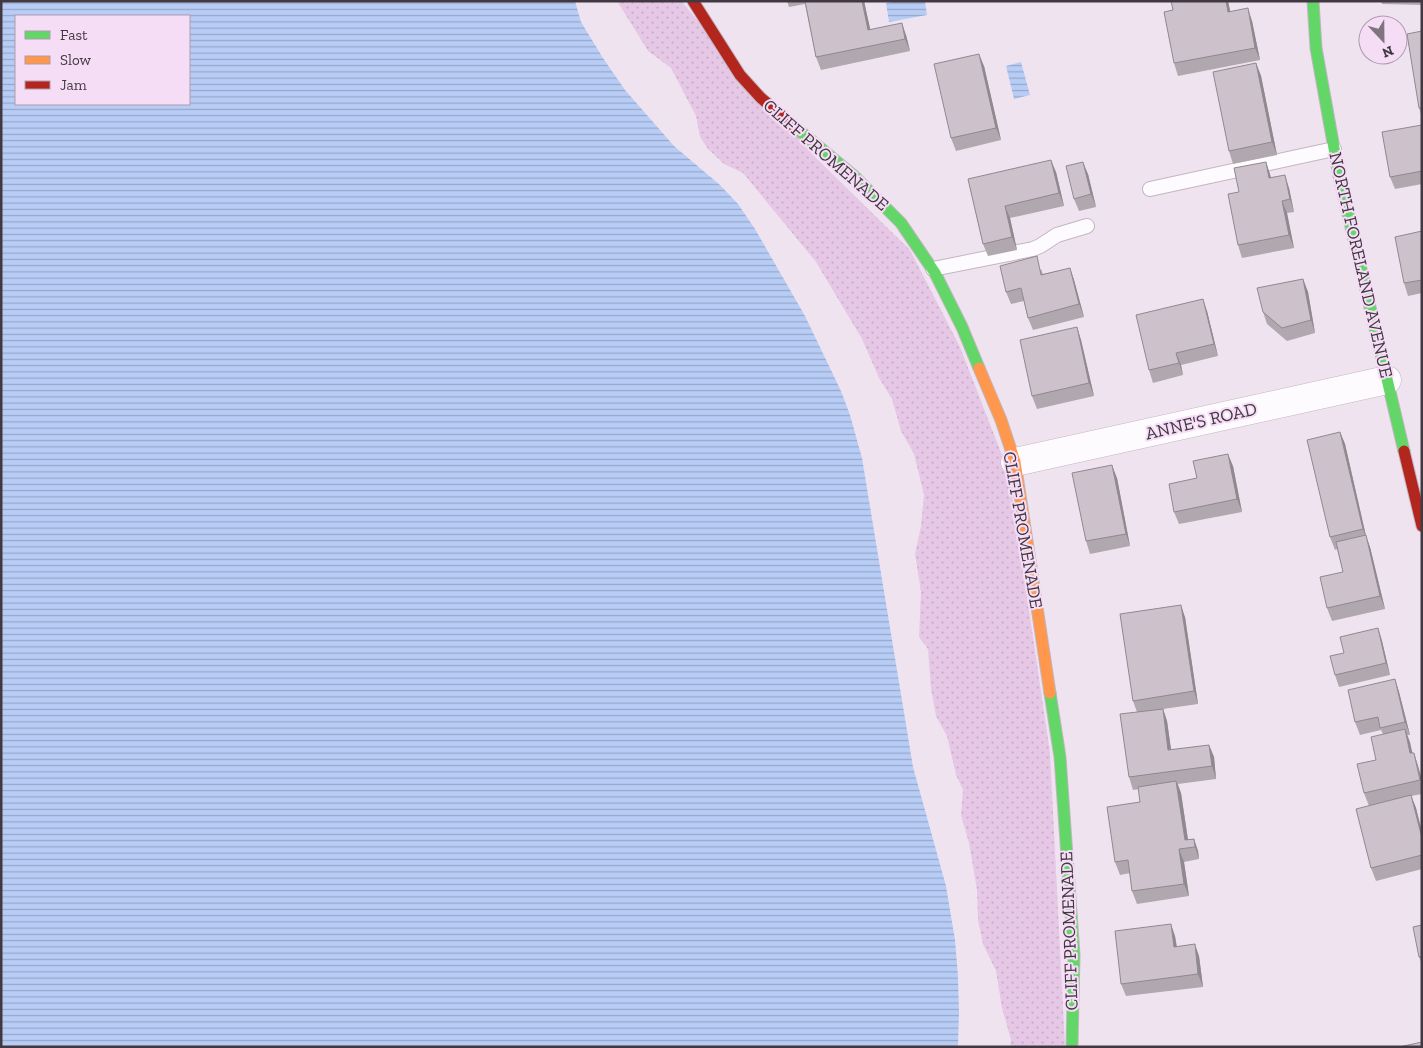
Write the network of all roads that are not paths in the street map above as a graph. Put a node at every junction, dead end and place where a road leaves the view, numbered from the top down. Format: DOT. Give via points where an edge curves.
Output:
graph roads {
  1 [pos="693,1"];
  2 [pos="1313,1"];
  3 [pos="1334,149"];
  4 [pos="1150,189"];
  5 [pos="1087,226"];
  6 [pos="933,268"];
  7 [pos="1388,380"];
  8 [pos="1015,462"];
  9 [pos="1422,526"];
  10 [pos="1072,1047"];
  1 -- 6 [label="street, CLIFF PROMENADE" via="740,75 761,98 854,176 901,223"];
  2 -- 3 [label="street, NORTH FORELAND AVENUE" via="1316,48"];
  3 -- 4 [label="lane"];
  3 -- 7 [label="street, NORTH FORELAND AVENUE"];
  5 -- 6 [label="lane" via="1057,235 1033,249"];
  6 -- 8 [label="street, CLIFF PROMENADE" via="962,327"];
  7 -- 8 [label="street, ANNE'S ROAD"];
  7 -- 9 [label="street, NORTH FORELAND AVENUE"];
  8 -- 10 [label="street, CLIFF PROMENADE" via="1060,757 1074,955"];
}
